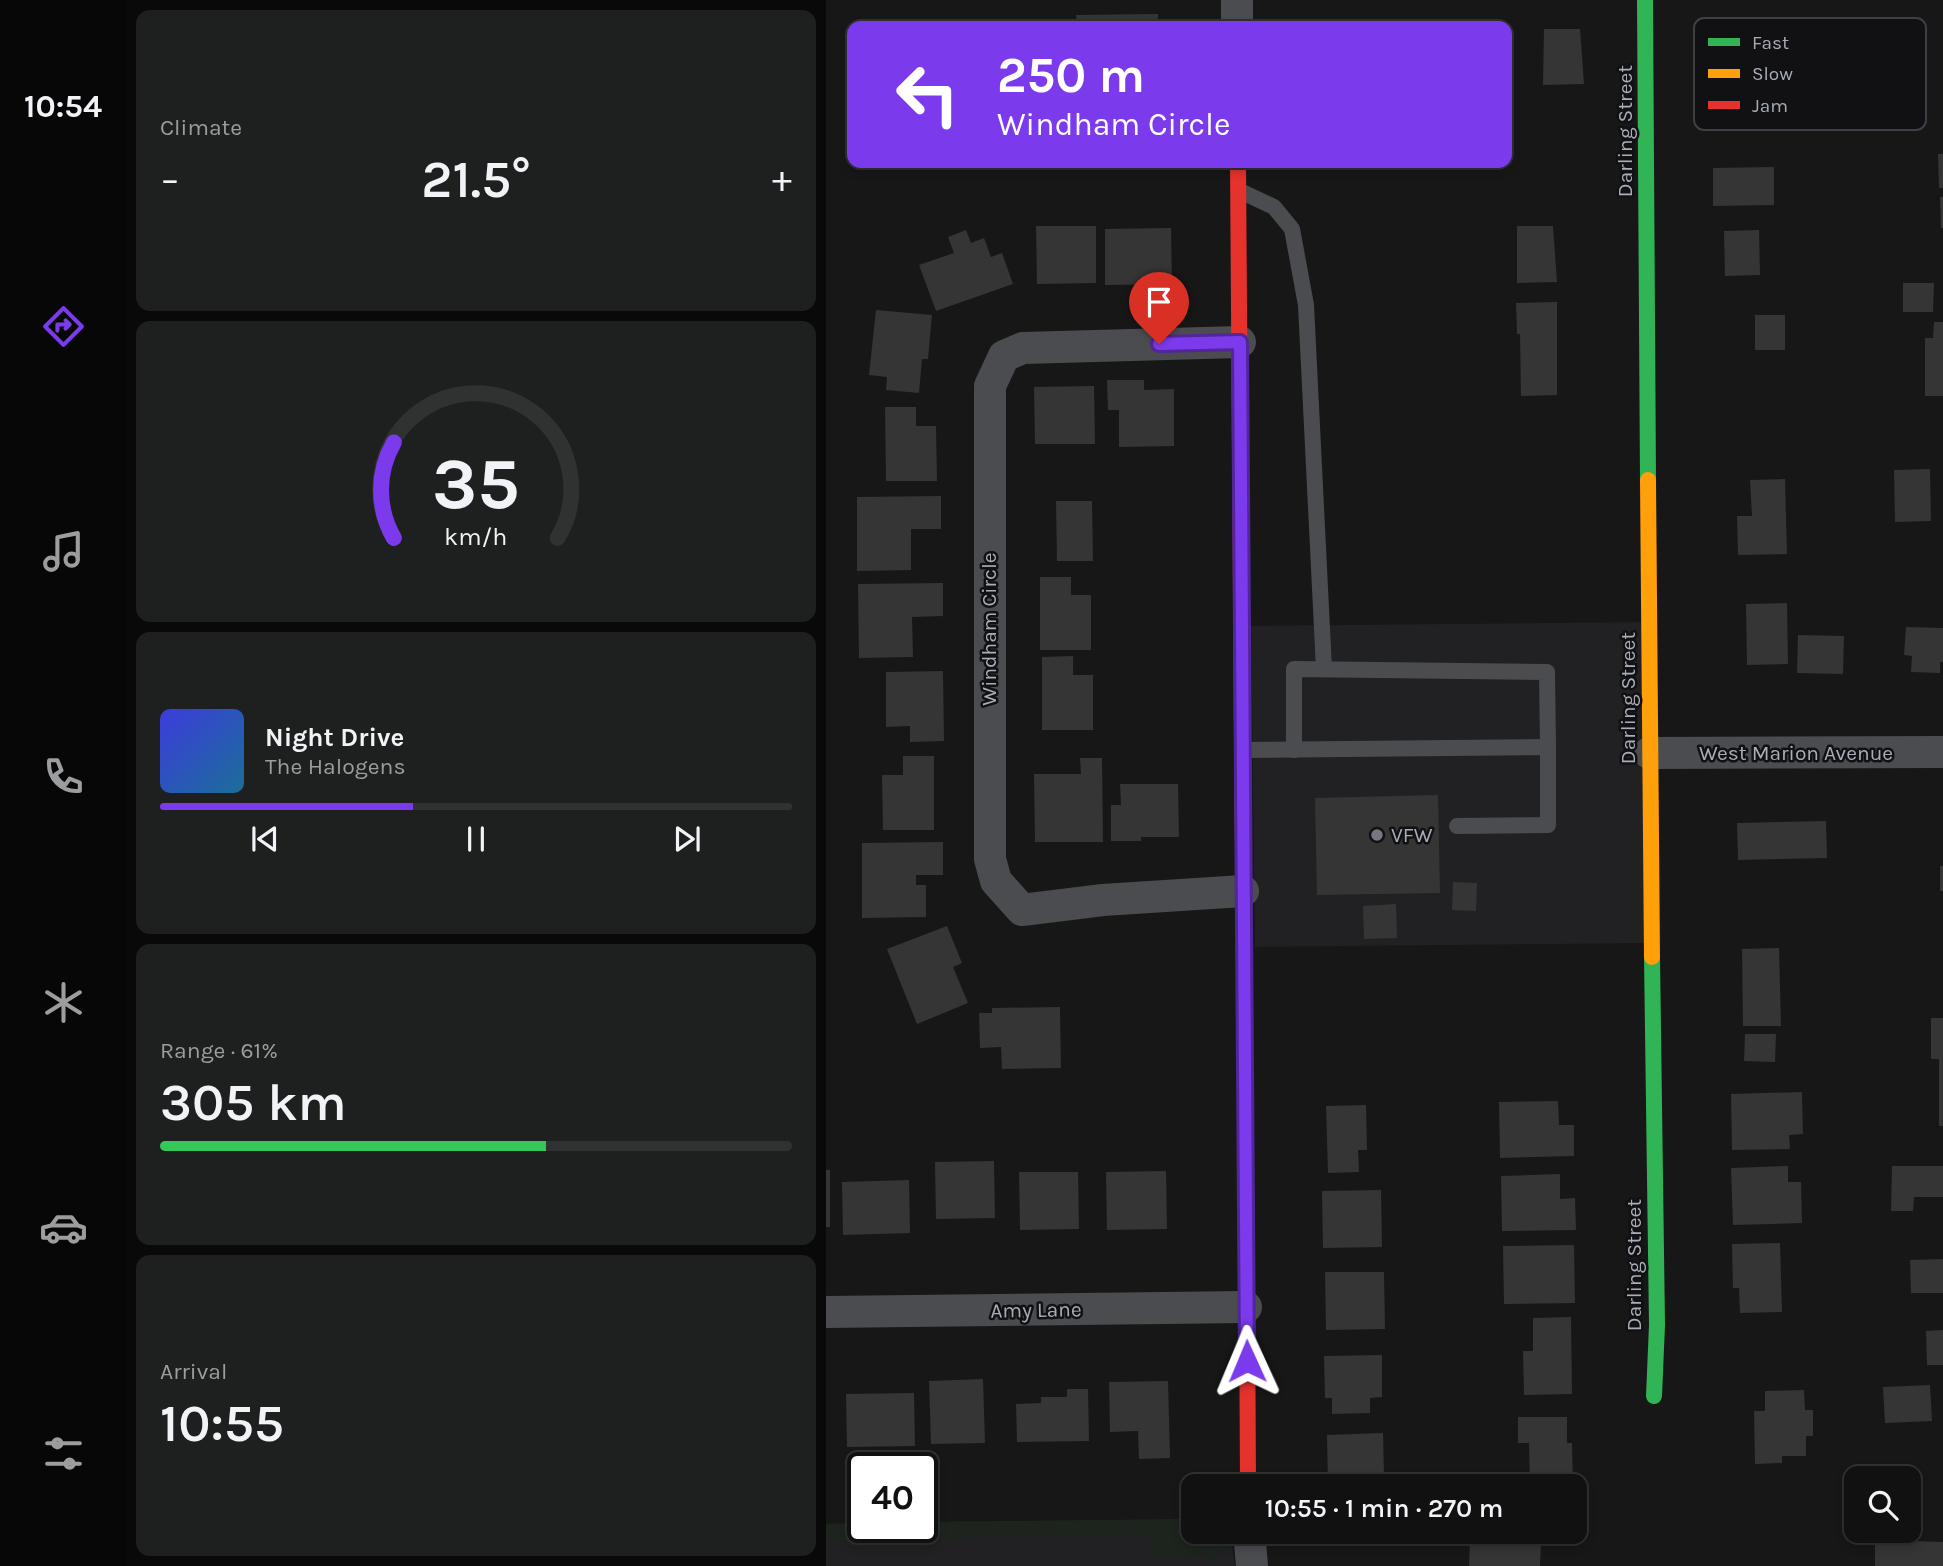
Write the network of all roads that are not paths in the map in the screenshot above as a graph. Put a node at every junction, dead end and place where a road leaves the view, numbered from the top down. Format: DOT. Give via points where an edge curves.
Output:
graph roads {
  1 [pos="1237,0"];
  2 [pos="1645,0"];
  3 [pos="1237,21"];
  4 [pos="1238,168"];
  5 [pos="1239,190"];
  6 [pos="1240,342"];
  7 [pos="1324,669"];
  8 [pos="1548,747"];
  9 [pos="1243,750"];
  10 [pos="1294,750"];
  11 [pos="1943,752"];
  12 [pos="1649,753"];
  13 [pos="1457,826"];
  14 [pos="1243,891"];
  15 [pos="1247,1307"];
  16 [pos="826,1312"];
  17 [pos="1654,1396"];
  18 [pos="1248,1474"];
  19 [pos="1250,1544"];
  20 [pos="1252,1566"];
  1 -- 3 [label="street"];
  2 -- 12 [label="street, Darling Street"];
  4 -- 5 [label="street"];
  5 -- 6 [label="street"];
  5 -- 7 [label="lane" via="1274,207 1292,229 1306,305"];
  6 -- 9 [label="street"];
  6 -- 14 [label="street, Windham Circle" via="1023,348 1004,356 990,386 990,859 996,881 1022,910"];
  7 -- 8 [label="lane" via="1547,672"];
  7 -- 10 [label="lane" via="1294,669"];
  8 -- 10 [label="lane"];
  8 -- 13 [label="lane" via="1548,825"];
  9 -- 10 [label="lane"];
  9 -- 14 [label="street"];
  11 -- 12 [label="street, West Marion Avenue"];
  12 -- 17 [label="street, Darling Street" via="1657,1325"];
  14 -- 15 [label="street"];
  15 -- 16 [label="street, Amy Lane"];
  15 -- 18 [label="street"];
  19 -- 20 [label="street"];
}
